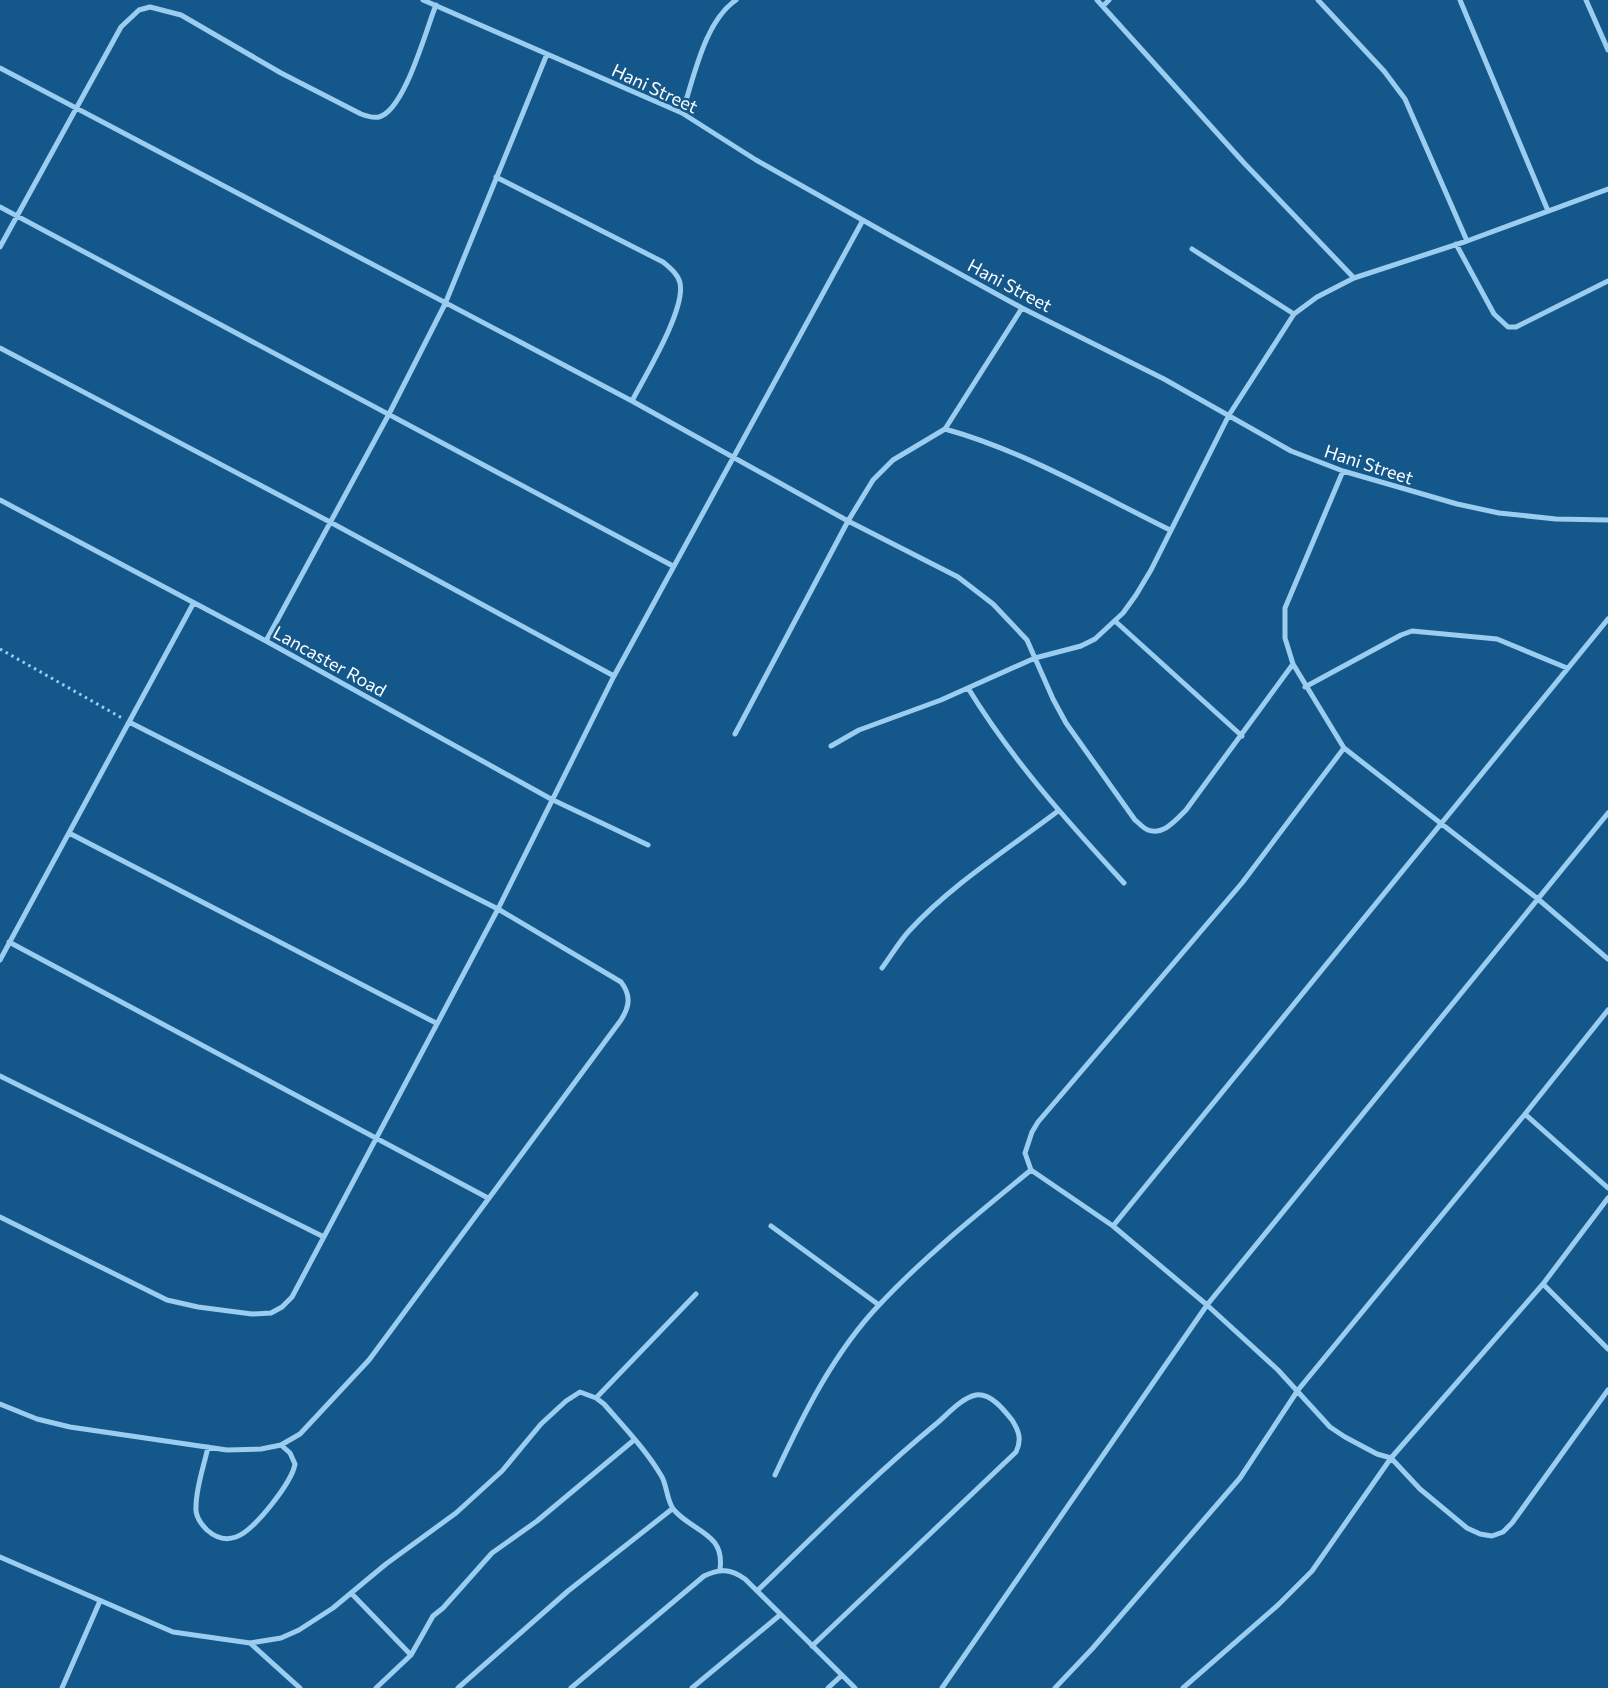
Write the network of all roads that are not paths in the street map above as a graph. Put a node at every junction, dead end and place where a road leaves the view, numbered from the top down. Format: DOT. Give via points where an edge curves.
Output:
graph roads {
  1 [pos="423,0"];
  2 [pos="736,0"];
  3 [pos="1097,0"];
  4 [pos="1110,0"];
  5 [pos="1318,0"];
  6 [pos="1460,0"];
  7 [pos="1586,0"];
  8 [pos="436,5"];
  9 [pos="1103,6"];
  10 [pos="1608,50"];
  11 [pos="547,54"];
  12 [pos="0,68"];
  13 [pos="77,106"];
  14 [pos="682,113"];
  15 [pos="496,177"];
  16 [pos="1608,189"];
  17 [pos="0,207"];
  18 [pos="1548,211"];
  19 [pos="16,216"];
  20 [pos="863,220"];
  21 [pos="1467,241"];
  22 [pos="1456,244"];
  23 [pos="0,247"];
  24 [pos="1192,249"];
  25 [pos="1354,278"];
  26 [pos="1608,281"];
  27 [pos="445,304"];
  28 [pos="1022,308"];
  29 [pos="1294,314"];
  30 [pos="0,348"];
  31 [pos="632,402"];
  32 [pos="389,414"];
  33 [pos="1229,414"];
  34 [pos="945,429"];
  35 [pos="735,457"];
  36 [pos="1343,471"];
  37 [pos="0,500"];
  38 [pos="1608,520"];
  39 [pos="848,521"];
  40 [pos="330,522"];
  41 [pos="1170,530"];
  42 [pos="673,566"];
  43 [pos="193,604"];
  44 [pos="1608,619"];
  45 [pos="1115,621"];
  46 [pos="266,641"];
  47 [pos="1036,658"];
  48 [pos="1293,664"];
  49 [pos="1567,668"];
  50 [pos="614,676"];
  51 [pos="1306,687"];
  52 [pos="968,688"];
  53 [pos="129,722"];
  54 [pos="734,734"];
  55 [pos="1242,736"];
  56 [pos="831,746"];
  57 [pos="1344,748"];
  58 [pos="551,799"];
  59 [pos="1058,811"];
  60 [pos="1608,813"];
  61 [pos="1442,824"];
  62 [pos="69,833"];
  63 [pos="648,844"];
  64 [pos="1124,883"];
  65 [pos="1538,898"];
  66 [pos="498,909"];
  67 [pos="9,942"];
  68 [pos="1608,959"];
  69 [pos="0,960"];
  70 [pos="882,968"];
  71 [pos="1608,1010"];
  72 [pos="436,1023"];
  73 [pos="0,1076"];
  74 [pos="1525,1114"];
  75 [pos="377,1139"];
  76 [pos="1031,1170"];
  77 [pos="1608,1188"];
  78 [pos="488,1198"];
  79 [pos="1608,1198"];
  80 [pos="0,1217"];
  81 [pos="771,1226"];
  82 [pos="1113,1226"];
  83 [pos="324,1237"];
  84 [pos="1543,1284"];
  85 [pos="696,1294"];
  86 [pos="879,1305"];
  87 [pos="1207,1305"];
  88 [pos="1608,1349"];
  89 [pos="1298,1390"];
  90 [pos="1608,1390"];
  91 [pos="596,1398"];
  92 [pos="0,1404"];
  93 [pos="634,1440"];
  94 [pos="281,1445"];
  95 [pos="208,1447"];
  96 [pos="1391,1458"];
  97 [pos="775,1475"];
  98 [pos="672,1508"];
  99 [pos="0,1557"];
  100 [pos="720,1569"];
  101 [pos="757,1591"];
  102 [pos="351,1593"];
  103 [pos="100,1601"];
  104 [pos="780,1615"];
  105 [pos="250,1643"];
  106 [pos="812,1646"];
  107 [pos="410,1655"];
  108 [pos="841,1676"];
  109 [pos="62,1688"];
  110 [pos="300,1688"];
  111 [pos="376,1688"];
  112 [pos="458,1688"];
  113 [pos="571,1688"];
  114 [pos="692,1688"];
  115 [pos="828,1688"];
  116 [pos="855,1688"];
  117 [pos="942,1688"];
  118 [pos="1055,1688"];
  119 [pos="1183,1688"];
  1 -- 8 [label="street, Hani Street"];
  2 -- 14 [label="street" via="727,6 710,30"];
  3 -- 9 [label="street"];
  4 -- 9 [label="street"];
  5 -- 21 [label="street" via="1384,71 1405,99"];
  6 -- 18 [label="street"];
  7 -- 10 [label="street"];
  8 -- 11 [label="street, Hani Street"];
  8 -- 13 [label="street" via="403,91 395,104 380,117 360,114 181,16 150,7 139,10 121,27"];
  9 -- 25 [label="street" via="1245,164"];
  11 -- 14 [label="street, Hani Street"];
  11 -- 15 [label="street"];
  12 -- 13 [label="street"];
  13 -- 19 [label="street"];
  13 -- 27 [label="street"];
  14 -- 20 [label="street, Hani Street" via="756,160"];
  15 -- 27 [label="street"];
  15 -- 31 [label="street" via="663,262 674,272 680,283 677,310"];
  16 -- 18 [label="street"];
  17 -- 19 [label="street"];
  18 -- 21 [label="street"];
  19 -- 23 [label="street"];
  19 -- 32 [label="street"];
  20 -- 28 [label="street, Hani Street"];
  20 -- 35 [label="street"];
  21 -- 22 [label="street"];
  22 -- 25 [label="street"];
  22 -- 26 [label="street" via="1494,314 1508,327 1516,327"];
  24 -- 29 [label="street"];
  25 -- 29 [label="street" via="1325,292"];
  27 -- 31 [label="street"];
  27 -- 32 [label="street"];
  28 -- 33 [label="street, Hani Street"];
  28 -- 34 [label="street"];
  29 -- 33 [label="street"];
  30 -- 40 [label="street"];
  31 -- 35 [label="street"];
  32 -- 40 [label="street"];
  32 -- 42 [label="street"];
  33 -- 36 [label="street, Hani Street" via="1291,451"];
  33 -- 41 [label="street"];
  34 -- 39 [label="street" via="881,470"];
  34 -- 41 [label="street" via="1006,450"];
  35 -- 39 [label="street"];
  35 -- 42 [label="street"];
  36 -- 38 [label="street, Hani Street" via="1499,513"];
  36 -- 48 [label="street" via="1285,608 1285,638"];
  37 -- 43 [label="street, Lancaster Road"];
  39 -- 47 [label="street" via="974,587 1015,626"];
  39 -- 54 [label="street"];
  40 -- 46 [label="street"];
  40 -- 50 [label="street"];
  41 -- 45 [label="street" via="1151,570"];
  42 -- 50 [label="street"];
  43 -- 46 [label="street, Lancaster Road"];
  43 -- 53 [label="street"];
  44 -- 49 [label="street"];
  45 -- 47 [label="street" via="1095,639 1081,646"];
  45 -- 55 [label="street"];
  46 -- 58 [label="street, Lancaster Road"];
  47 -- 52 [label="street"];
  47 -- 55 [label="street" via="1066,723 1135,820 1148,830 1159,831 1171,825"];
  48 -- 51 [label="street"];
  48 -- 55 [label="street"];
  49 -- 51 [label="street" via="1497,639 1412,631"];
  49 -- 61 [label="street"];
  50 -- 58 [label="street"];
  51 -- 57 [label="street"];
  52 -- 56 [label="street" via="859,730"];
  52 -- 59 [label="street" via="995,732"];
  53 -- 62 [label="street"];
  53 -- 66 [label="street"];
  57 -- 61 [label="street"];
  57 -- 76 [label="street" via="1214,917 1038,1122 1026,1153"];
  58 -- 63 [label="street, Lancaster Road"];
  58 -- 66 [label="street"];
  59 -- 64 [label="street"];
  59 -- 70 [label="street" via="959,886 924,917 908,932"];
  60 -- 65 [label="street"];
  61 -- 65 [label="street"];
  61 -- 82 [label="street"];
  62 -- 67 [label="street"];
  62 -- 72 [label="street"];
  65 -- 68 [label="street"];
  65 -- 87 [label="street"];
  66 -- 72 [label="street"];
  66 -- 78 [label="street" via="621,982 628,991 629,1001 621,1020"];
  67 -- 69 [label="street"];
  67 -- 75 [label="street"];
  71 -- 74 [label="street"];
  72 -- 75 [label="street"];
  73 -- 83 [label="street"];
  74 -- 77 [label="street"];
  74 -- 89 [label="street"];
  75 -- 78 [label="street"];
  75 -- 83 [label="street"];
  76 -- 82 [label="street"];
  76 -- 86 [label="street"];
  78 -- 94 [label="street" via="369,1360 300,1434"];
  79 -- 84 [label="street"];
  80 -- 83 [label="street" via="167,1300 252,1314 271,1313 292,1297"];
  81 -- 86 [label="street"];
  82 -- 87 [label="street"];
  84 -- 88 [label="street"];
  84 -- 96 [label="street"];
  85 -- 91 [label="street"];
  86 -- 97 [label="street" via="838,1357"];
  87 -- 89 [label="street"];
  87 -- 117 [label="street"];
  89 -- 96 [label="street" via="1330,1427 1377,1454"];
  89 -- 118 [label="street" via="1240,1478 1099,1642"];
  90 -- 96 [label="street" via="1512,1523 1503,1532 1492,1536 1474,1531 1446,1512"];
  91 -- 93 [label="street"];
  91 -- 102 [label="street" via="580,1392 566,1401 532,1434 502,1471 462,1507"];
  92 -- 95 [label="street" via="54,1424"];
  93 -- 98 [label="street" via="662,1477"];
  93 -- 107 [label="street" via="537,1521 492,1553 433,1616"];
  94 -- 95 [label="street" via="236,1450"];
  94 -- 95 [label="street" via="295,1464 286,1482 250,1528 236,1537 224,1539 201,1524 196,1508"];
  96 -- 119 [label="street" via="1312,1571 1272,1611"];
  98 -- 100 [label="street" via="719,1548 722,1556"];
  98 -- 112 [label="street" via="568,1591"];
  99 -- 103 [label="street"];
  100 -- 101 [label="street" via="738,1574"];
  100 -- 113 [label="street" via="704,1576"];
  101 -- 104 [label="street"];
  101 -- 106 [label="street" via="898,1455 966,1399 984,1395 993,1400 1011,1419 1020,1436 1016,1452"];
  102 -- 105 [label="street" via="299,1630 281,1638"];
  102 -- 107 [label="street"];
  103 -- 105 [label="street" via="173,1632"];
  103 -- 109 [label="street"];
  104 -- 106 [label="street"];
  104 -- 114 [label="street"];
  105 -- 110 [label="street"];
  106 -- 108 [label="street"];
  107 -- 111 [label="street"];
  108 -- 115 [label="street"];
  108 -- 116 [label="street"];
}
